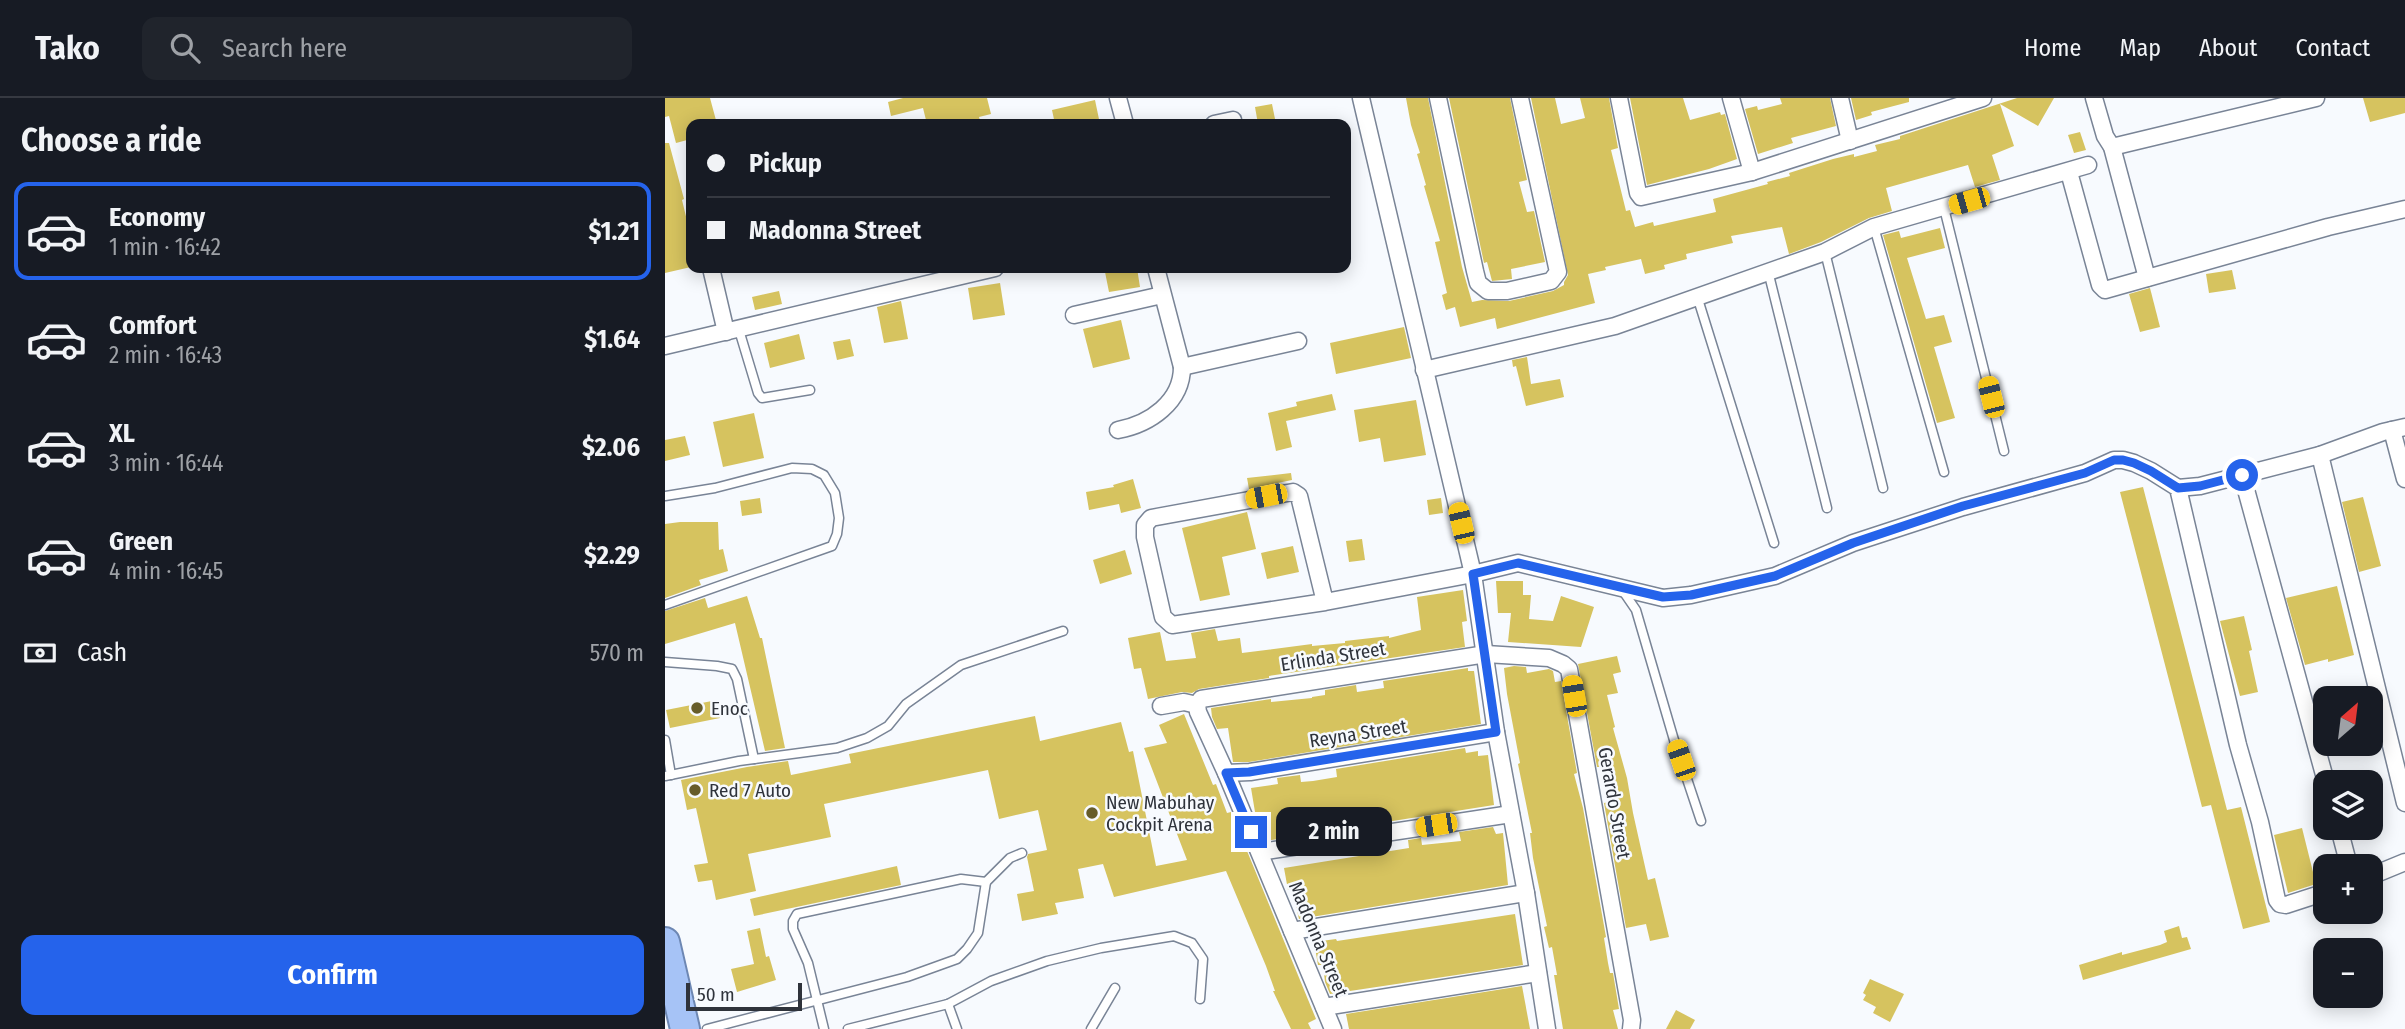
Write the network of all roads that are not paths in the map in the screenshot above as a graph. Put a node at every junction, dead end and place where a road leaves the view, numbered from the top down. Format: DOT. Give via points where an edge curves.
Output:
graph roads {
  1 [pos="1118,98"];
  2 [pos="1361,98"];
  3 [pos="1438,98"];
  4 [pos="1520,98"];
  5 [pos="1619,98"];
  6 [pos="1731,98"];
  7 [pos="1840,98"];
  8 [pos="1983,98"];
  9 [pos="2094,98"];
  10 [pos="2316,98"];
  11 [pos="1944,104"];
  12 [pos="1124,119"];
  13 [pos="1850,141"];
  14 [pos="2112,147"];
  15 [pos="2088,165"];
  16 [pos="1752,172"];
  17 [pos="2069,172"];
  18 [pos="1944,208"];
  19 [pos="2405,209"];
  20 [pos="1874,228"];
  21 [pos="1825,252"];
  22 [pos="1768,271"];
  23 [pos="713,273"];
  24 [pos="974,273"];
  25 [pos="1157,273"];
  26 [pos="2147,278"];
  27 [pos="1162,295"];
  28 [pos="1697,296"];
  29 [pos="1074,315"];
  30 [pos="733,331"];
  31 [pos="1298,341"];
  32 [pos="665,346"];
  33 [pos="1182,368"];
  34 [pos="1425,370"];
  35 [pos="810,390"];
  36 [pos="2399,429"];
  37 [pos="1118,430"];
  38 [pos="2004,452"];
  39 [pos="2320,455"];
  40 [pos="1944,472"];
  41 [pos="2242,475"];
  42 [pos="2405,479"];
  43 [pos="1883,488"];
  44 [pos="2178,488"];
  45 [pos="665,496"];
  46 [pos="1827,508"];
  47 [pos="1774,543"];
  48 [pos="1473,574"];
  49 [pos="1620,586"];
  50 [pos="1325,602"];
  51 [pos="665,605"];
  52 [pos="1063,631"];
  53 [pos="1486,654"];
  54 [pos="665,662"];
  55 [pos="1161,706"];
  56 [pos="1197,708"];
  57 [pos="1496,732"];
  58 [pos="665,740"];
  59 [pos="754,759"];
  60 [pos="2323,770"];
  61 [pos="1226,773"];
  62 [pos="668,775"];
  63 [pos="2405,803"];
  64 [pos="1511,814"];
  65 [pos="1701,821"];
  66 [pos="1259,852"];
  67 [pos="1022,853"];
  68 [pos="2405,862"];
  69 [pos="2383,871"];
  70 [pos="986,882"];
  71 [pos="1526,893"];
  72 [pos="2313,896"];
  73 [pos="1292,931"];
  74 [pos="665,942"];
  75 [pos="1538,973"];
  76 [pos="1115,988"];
  77 [pos="671,998"];
  78 [pos="1200,999"];
  79 [pos="818,1002"];
  80 [pos="948,1004"];
  81 [pos="1324,1007"];
  82 [pos="685,1029"];
  83 [pos="707,1029"];
  84 [pos="824,1029"];
  85 [pos="848,1029"];
  86 [pos="957,1029"];
  87 [pos="1091,1029"];
  88 [pos="1333,1029"];
  89 [pos="1548,1029"];
  90 [pos="1631,1029"];
  1 -- 12 [label="street"];
  2 -- 34 [label="street"];
  3 -- 4 [label="street" via="1478,283 1488,292 1551,281 1558,272"];
  5 -- 16 [label="street" via="1641,197"];
  6 -- 16 [label="street"];
  7 -- 13 [label="street"];
  8 -- 11 [label="street"];
  9 -- 14 [label="street"];
  10 -- 14 [label="street"];
  11 -- 13 [label="street"];
  13 -- 16 [label="street"];
  14 -- 26 [label="street"];
  15 -- 17 [label="street"];
  17 -- 18 [label="street"];
  17 -- 26 [label="street" via="2100,285 2105,290"];
  18 -- 20 [label="street"];
  18 -- 38 [label="lane"];
  19 -- 26 [label="street"];
  20 -- 21 [label="street"];
  20 -- 40 [label="lane"];
  21 -- 22 [label="street"];
  21 -- 43 [label="lane"];
  22 -- 28 [label="street"];
  22 -- 46 [label="lane"];
  23 -- 30 [label="street"];
  24 -- 30 [label="street"];
  25 -- 27 [label="street"];
  27 -- 29 [label="street"];
  27 -- 33 [label="street"];
  28 -- 34 [label="street" via="1615,326"];
  28 -- 47 [label="lane"];
  30 -- 32 [label="street"];
  30 -- 35 [label="lane" via="762,398"];
  31 -- 33 [label="street"];
  33 -- 37 [label="street" via="1182,381 1168,403 1145,422"];
  34 -- 48 [label="street"];
  36 -- 39 [label="street"];
  36 -- 42 [label="street"];
  39 -- 41 [label="street"];
  39 -- 63 [label="street"];
  41 -- 44 [label="street"];
  41 -- 60 [label="street"];
  44 -- 49 [label="street" via="2134,463 2114,460 2085,473 1963,506 1853,543 1775,576 1663,597"];
  44 -- 72 [label="street" via="2277,900 2285,905"];
  45 -- 51 [label="lane" via="792,468 812,469 824,475 835,493 839,518 832,546"];
  48 -- 49 [label="street" via="1518,563"];
  48 -- 50 [label="street"];
  48 -- 53 [label="street"];
  49 -- 65 [label="lane" via="1636,610"];
  50 -- 50 [label="street" via="1172,625 1163,617 1145,525 1151,518 1293,492 1299,496"];
  52 -- 59 [label="lane" via="961,664 906,704 888,726 867,738 837,748"];
  53 -- 56 [label="street, Erlinda Street" via="1201,699"];
  53 -- 57 [label="street"];
  53 -- 90 [label="street, Gerardo Street" via="1549,658 1569,669"];
  54 -- 59 [label="lane" via="732,669"];
  55 -- 56 [label="street, Erlinda Street" via="1184,702"];
  56 -- 61 [label="street, Madonna Street"];
  57 -- 61 [label="street, Reyna Street"];
  57 -- 64 [label="street"];
  58 -- 62 [label="lane"];
  59 -- 62 [label="lane"];
  61 -- 66 [label="street, Madonna Street"];
  64 -- 66 [label="street"];
  64 -- 71 [label="street"];
  66 -- 73 [label="street, Madonna Street"];
  67 -- 70 [label="lane" via="1010,858"];
  68 -- 69 [label="street"];
  70 -- 79 [label="lane" via="978,933 962,955 907,977"];
  70 -- 79 [label="lane" via="961,879 797,914 793,929"];
  71 -- 73 [label="street"];
  71 -- 75 [label="street"];
  73 -- 81 [label="street, Madonna Street"];
  74 -- 77 [label="highway"];
  75 -- 81 [label="street"];
  75 -- 89 [label="street"];
  76 -- 87 [label="lane"];
  77 -- 82 [label="highway"];
  78 -- 80 [label="lane" via="1203,960 1192,943 1174,936 1047,961 991,981"];
  79 -- 83 [label="lane"];
  79 -- 84 [label="lane"];
  80 -- 85 [label="lane"];
  80 -- 86 [label="lane"];
  81 -- 88 [label="street, Madonna Street"];
}
